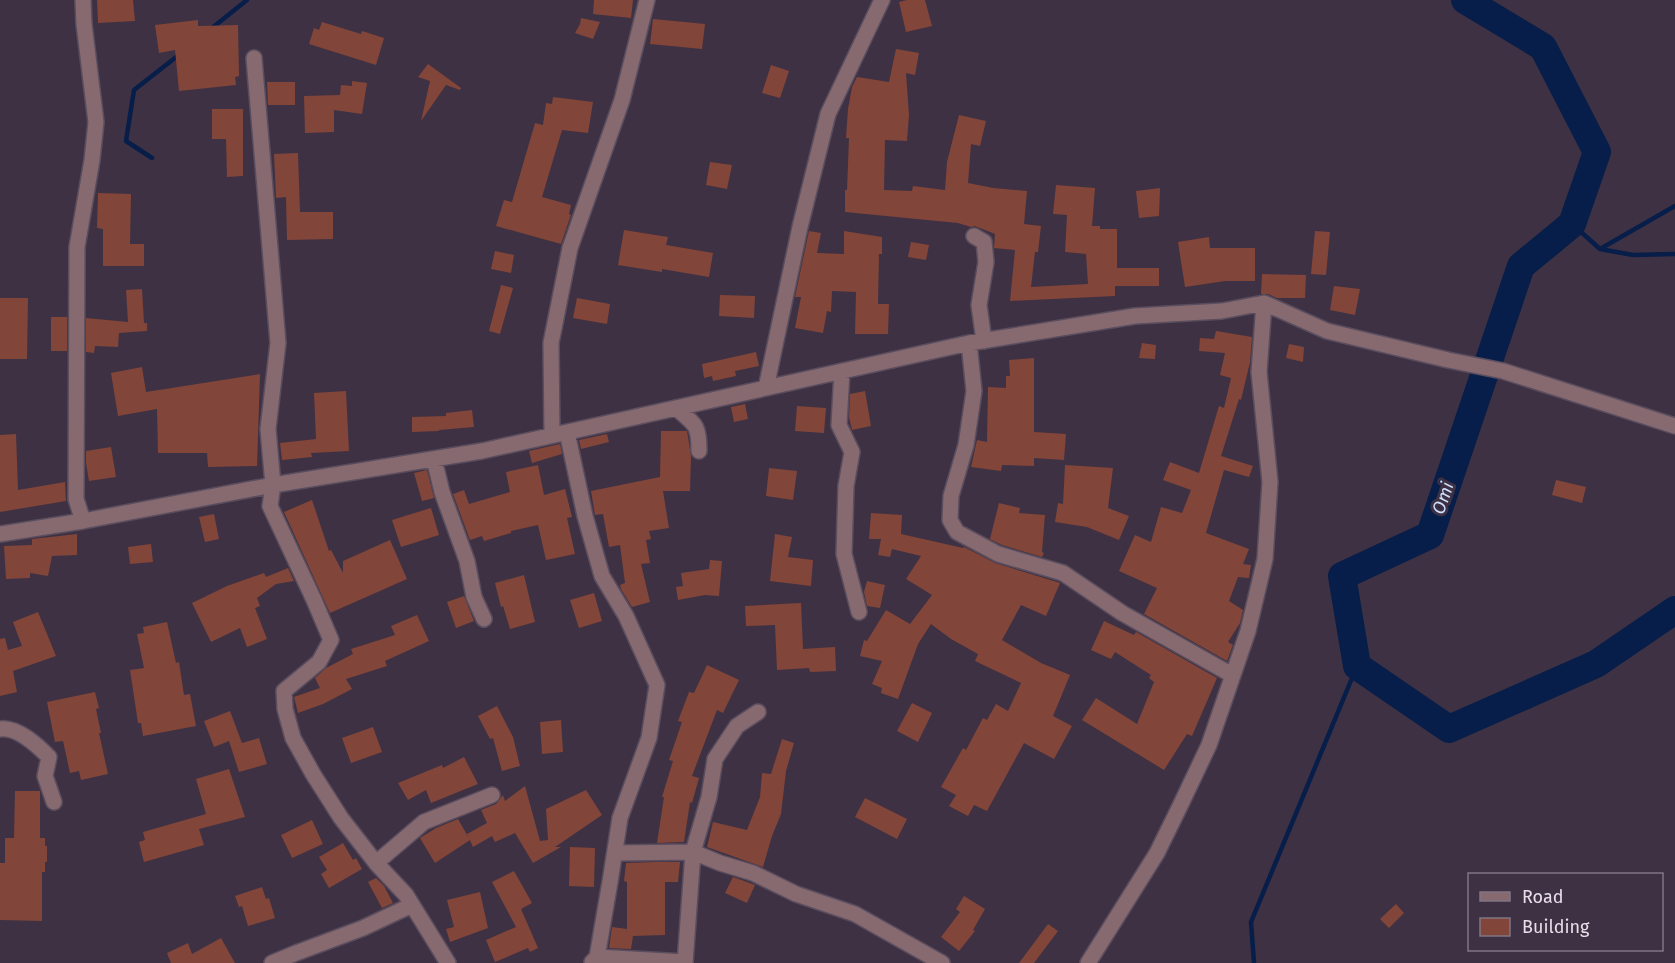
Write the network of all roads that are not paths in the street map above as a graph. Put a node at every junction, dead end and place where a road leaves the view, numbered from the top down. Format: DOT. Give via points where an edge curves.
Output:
graph roads {
  1 [pos="83,0"];
  2 [pos="647,0"];
  3 [pos="882,0"];
  4 [pos="254,58"];
  5 [pos="974,236"];
  6 [pos="1264,303"];
  7 [pos="976,342"];
  8 [pos="842,371"];
  9 [pos="766,388"];
  10 [pos="676,408"];
  11 [pos="1675,426"];
  12 [pos="560,434"];
  13 [pos="699,452"];
  14 [pos="434,459"];
  15 [pos="273,485"];
  16 [pos="83,521"];
  17 [pos="0,534"];
  18 [pos="859,612"];
  19 [pos="484,619"];
  20 [pos="1232,675"];
  21 [pos="758,712"];
  22 [pos="0,729"];
  23 [pos="492,795"];
  24 [pos="54,802"];
  25 [pos="693,852"];
  26 [pos="615,853"];
  27 [pos="376,863"];
  28 [pos="412,905"];
  29 [pos="594,961"];
  30 [pos="272,963"];
  31 [pos="448,963"];
  32 [pos="685,963"];
  33 [pos="942,963"];
  34 [pos="1088,963"];
  1 -- 16 [label="street" via="96,122 77,247 76,499"];
  2 -- 12 [label="street" via="622,100 570,248 551,343"];
  3 -- 9 [label="street" via="828,114"];
  4 -- 15 [label="street" via="278,344 268,429"];
  5 -- 7 [label="street" via="984,242 986,262"];
  6 -- 7 [label="street" via="1222,311 1135,316"];
  6 -- 11 [label="street" via="1327,332 1503,371"];
  6 -- 20 [label="street" via="1260,372 1270,482 1265,559 1248,631"];
  7 -- 8 [label="street"];
  7 -- 20 [label="street" via="966,445 951,496 951,520 957,532 998,554 1063,573 1122,613"];
  8 -- 9 [label="street"];
  8 -- 18 [label="street" via="839,425 852,452 846,486 844,554"];
  9 -- 10 [label="street"];
  10 -- 12 [label="street"];
  10 -- 13 [label="street" via="695,424"];
  12 -- 14 [label="street"];
  12 -- 26 [label="street" via="602,576 626,616 657,685 649,738 620,818"];
  14 -- 15 [label="street"];
  14 -- 19 [label="street"];
  15 -- 16 [label="street"];
  15 -- 27 [label="street" via="270,506 331,640 319,662 284,691 285,709 293,738 313,774 340,818"];
  16 -- 17 [label="street"];
  20 -- 34 [label="street" via="1209,745 1167,834"];
  21 -- 25 [label="street" via="737,726 715,759 710,797"];
  22 -- 24 [label="street" via="32,740 49,757 45,776"];
  23 -- 27 [label="street" via="424,822"];
  25 -- 26 [label="street"];
  25 -- 32 [label="street"];
  25 -- 33 [label="street" via="855,914"];
  26 -- 29 [label="street"];
  27 -- 28 [label="street"];
  28 -- 30 [label="street"];
  28 -- 31 [label="street"];
  29 -- 32 [label="street"];
}
